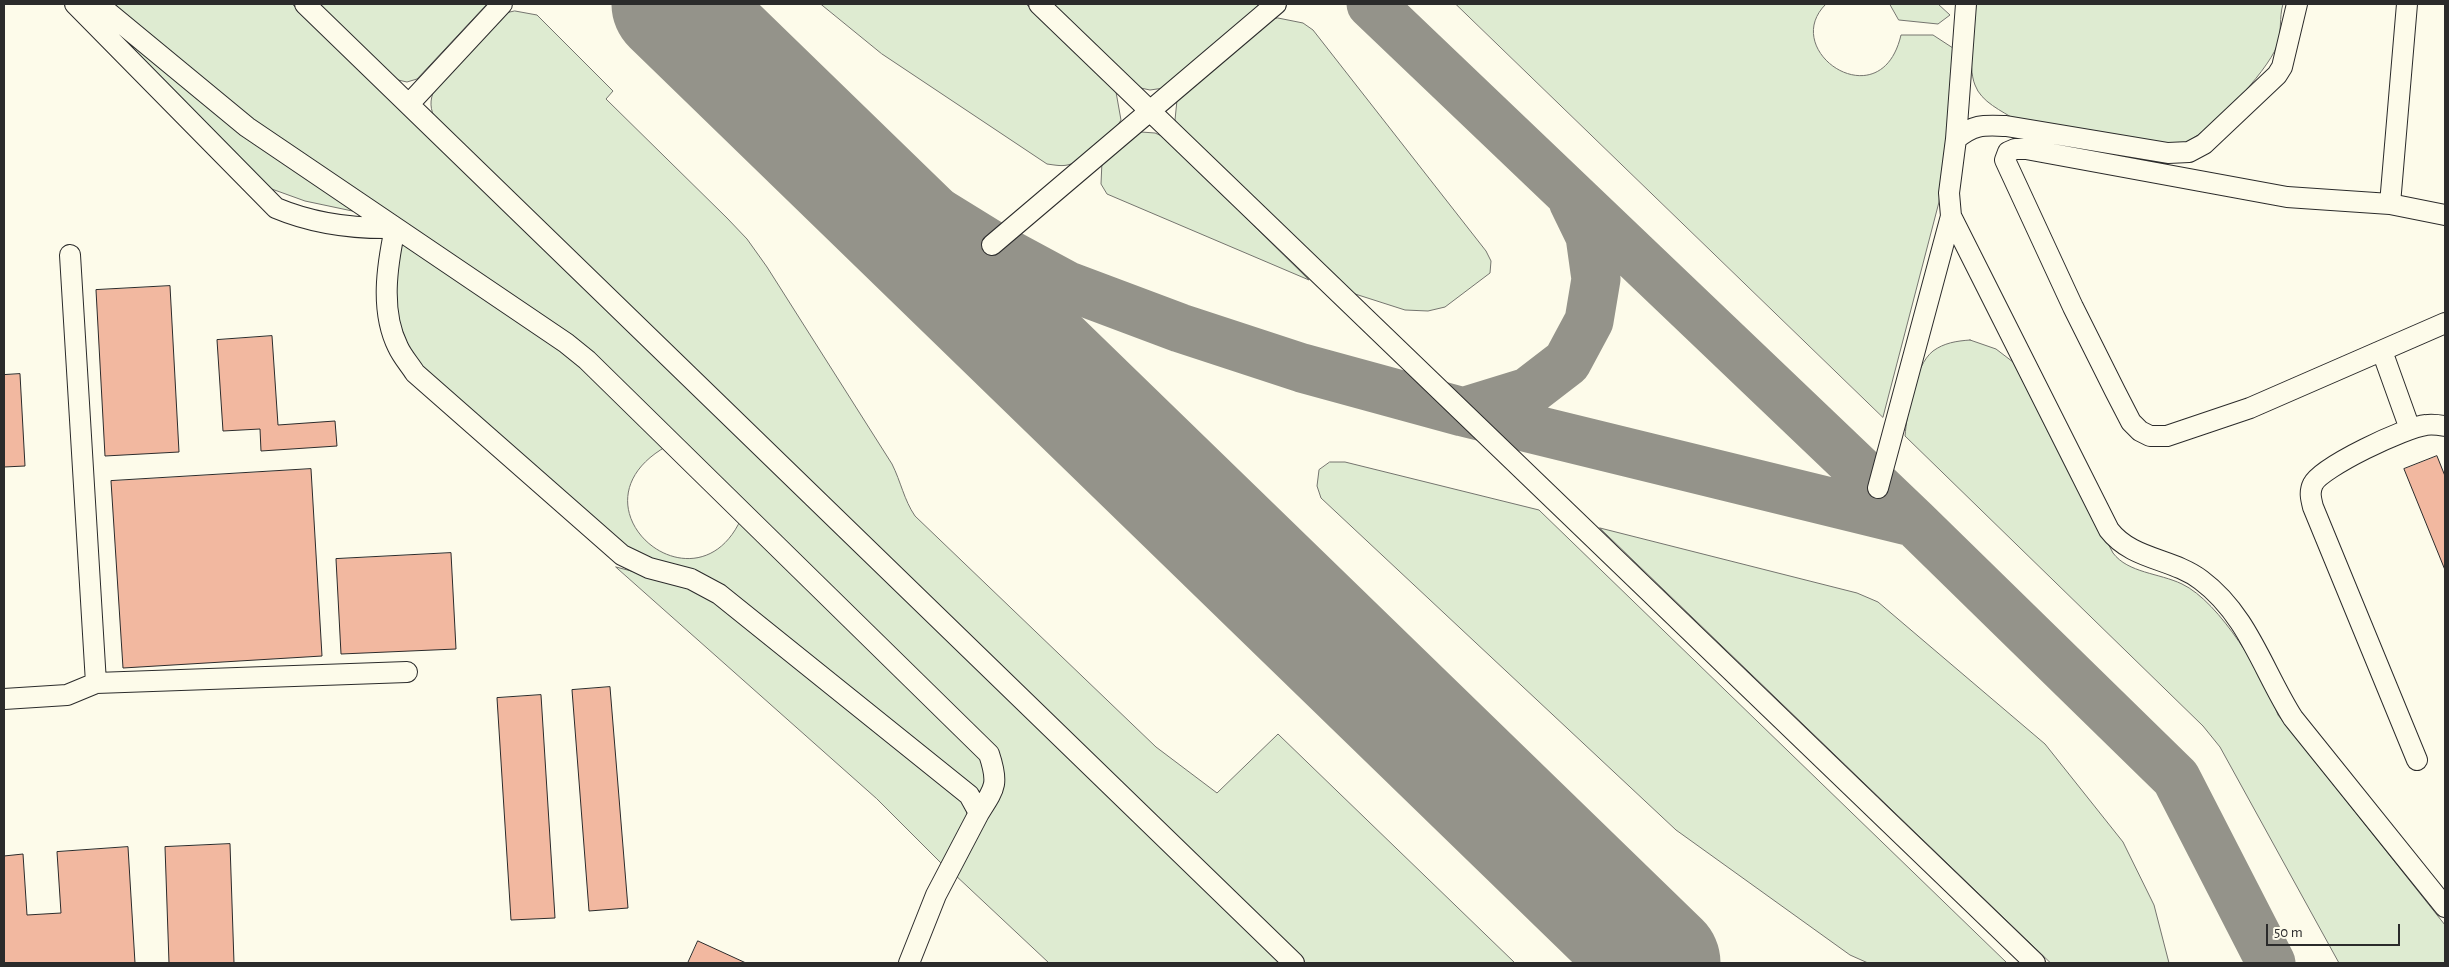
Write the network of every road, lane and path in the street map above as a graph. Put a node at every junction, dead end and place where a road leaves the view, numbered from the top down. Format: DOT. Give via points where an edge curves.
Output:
graph roads {
  1 [pos="74,4"];
  2 [pos="98,4"];
  3 [pos="305,4"];
  4 [pos="502,4"];
  5 [pos="1039,4"];
  6 [pos="1276,4"];
  7 [pos="1966,4"];
  8 [pos="2297,4"];
  9 [pos="2407,4"];
  10 [pos="409,104"];
  11 [pos="1150,110"];
  12 [pos="1956,139"];
  13 [pos="2390,204"];
  14 [pos="2445,215"];
  15 [pos="1951,216"];
  16 [pos="395,228"];
  17 [pos="992,245"];
  18 [pos="70,255"];
  19 [pos="2445,323"];
  20 [pos="2382,351"];
  21 [pos="2445,426"];
  22 [pos="2410,429"];
  23 [pos="1878,488"];
  24 [pos="407,672"];
  25 [pos="96,683"];
  26 [pos="4,699"];
  27 [pos="2417,760"];
  28 [pos="979,813"];
  29 [pos="2445,907"];
  30 [pos="909,963"];
  31 [pos="1294,963"];
  32 [pos="2035,963"];
  1 -- 16 [label="street" via="276,208 297,217 334,225 363,229"];
  2 -- 16 [label="street" via="247,127"];
  3 -- 10 [label="street"];
  4 -- 10 [label="street"];
  5 -- 11 [label="street"];
  6 -- 11 [label="street"];
  7 -- 12 [label="street"];
  8 -- 12 [label="street" via="2282,67 2277,75 2204,144 2189,152 2168,153 1986,125 1970,128"];
  9 -- 13 [label="street"];
  10 -- 31 [label="street"];
  11 -- 17 [label="street"];
  11 -- 32 [label="street"];
  12 -- 15 [label="street" via="1948,193"];
  13 -- 14 [label="street"];
  13 -- 20 [label="street" via="2287,197 2026,149 2008,152 2005,160 2131,422 2150,436 2166,436 2250,408"];
  15 -- 23 [label="street"];
  15 -- 29 [label="street" via="2108,530 2117,541 2134,552 2199,578 2215,590 2243,624 2280,699 2293,718"];
  16 -- 28 [label="street" via="566,342 587,360 989,754 994,789"];
  16 -- 28 [label="street" via="388,264 390,325 398,348 416,373 622,556 649,568 691,579 718,594 969,794"];
  18 -- 25 [label="street"];
  19 -- 20 [label="street"];
  20 -- 22 [label="street"];
  21 -- 22 [label="street" via="2426,425"];
  22 -- 27 [label="street" via="2332,466 2312,485 2310,495"];
  24 -- 25 [label="street"];
  25 -- 26 [label="street" via="67,695"];
  28 -- 30 [label="street" via="936,895"];
}
